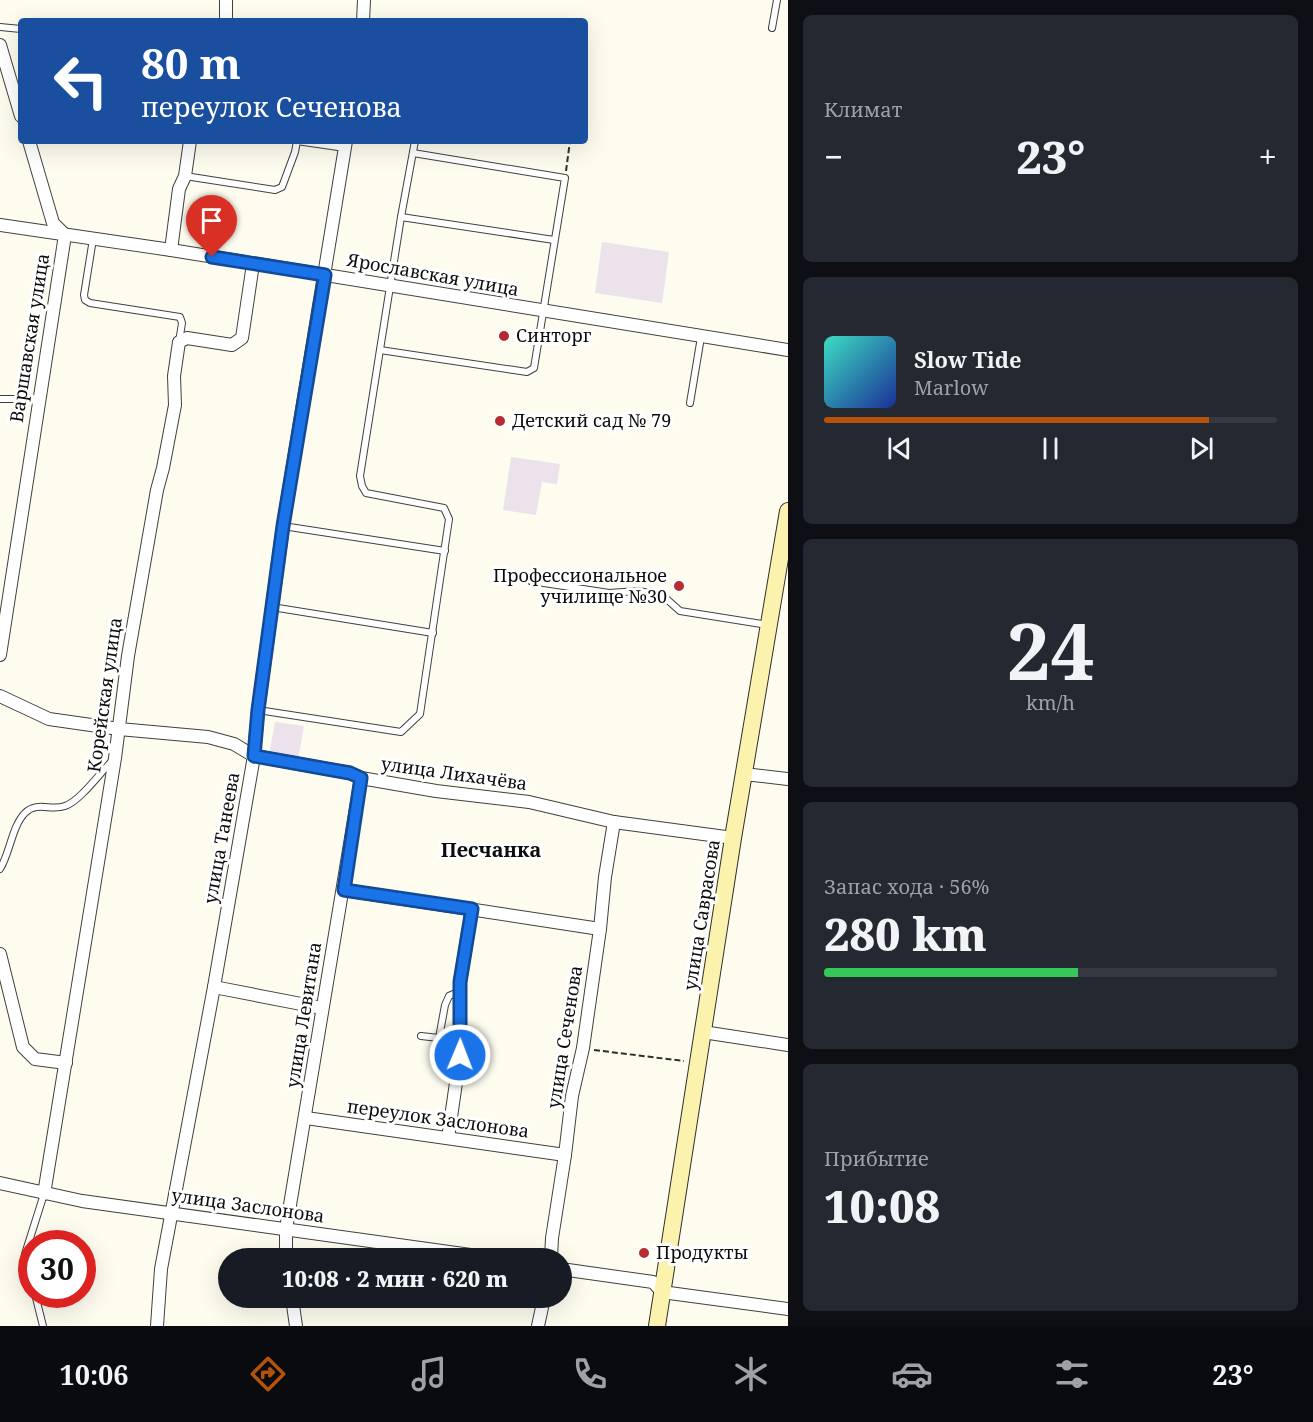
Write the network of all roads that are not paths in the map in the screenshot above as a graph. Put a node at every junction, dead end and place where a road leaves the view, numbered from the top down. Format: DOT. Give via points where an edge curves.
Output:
graph roads {
  1 [pos="226,0"];
  2 [pos="364,0"];
  3 [pos="777,0"];
  4 [pos="226,18"];
  5 [pos="363,18"];
  6 [pos="0,27"];
  7 [pos="772,28"];
  8 [pos="18,29"];
  9 [pos="0,45"];
  10 [pos="18,106"];
  11 [pos="29,144"];
  12 [pos="190,144"];
  13 [pos="296,144"];
  14 [pos="414,144"];
  15 [pos="345,145"];
  16 [pos="413,153"];
  17 [pos="185,176"];
  18 [pos="401,217"];
  19 [pos="0,225"];
  20 [pos="65,235"];
  21 [pos="93,239"];
  22 [pos="554,240"];
  23 [pos="171,250"];
  24 [pos="253,264"];
  25 [pos="325,275"];
  26 [pos="390,286"];
  27 [pos="543,312"];
  28 [pos="701,337"];
  29 [pos="179,342"];
  30 [pos="380,350"];
  31 [pos="788,350"];
  32 [pos="0,399"];
  33 [pos="39,399"];
  34 [pos="690,403"];
  35 [pos="788,511"];
  36 [pos="283,526"];
  37 [pos="445,551"];
  38 [pos="531,580"];
  39 [pos="272,607"];
  40 [pos="769,625"];
  41 [pos="433,633"];
  42 [pos="0,655"];
  43 [pos="0,696"];
  44 [pos="258,710"];
  45 [pos="119,729"];
  46 [pos="254,756"];
  47 [pos="115,758"];
  48 [pos="744,774"];
  49 [pos="361,778"];
  50 [pos="788,779"];
  51 [pos="614,822"];
  52 [pos="733,838"];
  53 [pos="0,869"];
  54 [pos="344,890"];
  55 [pos="472,909"];
  56 [pos="600,929"];
  57 [pos="0,954"];
  58 [pos="214,987"];
  59 [pos="461,990"];
  60 [pos="322,1008"];
  61 [pos="703,1032"];
  62 [pos="421,1036"];
  63 [pos="788,1045"];
  64 [pos="66,1063"];
  65 [pos="306,1118"];
  66 [pos="448,1138"];
  67 [pos="565,1155"];
  68 [pos="0,1183"];
  69 [pos="44,1194"];
  70 [pos="171,1214"];
  71 [pos="286,1229"];
  72 [pos="33,1230"];
  73 [pos="286,1248"];
  74 [pos="421,1248"];
  75 [pos="552,1248"];
  76 [pos="572,1271"];
  77 [pos="662,1292"];
  78 [pos="38,1308"];
  79 [pos="293,1308"];
  80 [pos="542,1308"];
  81 [pos="788,1309"];
  82 [pos="43,1326"];
  83 [pos="158,1326"];
  84 [pos="296,1326"];
  85 [pos="538,1326"];
  86 [pos="657,1326"];
  1 -- 4 [label="street"];
  2 -- 5 [label="street"];
  3 -- 7 [label="lane"];
  6 -- 8 [label="lane"];
  9 -- 10 [label="street"];
  11 -- 20 [label="street, Варшавская улица" via="53,223"];
  12 -- 17 [label="street"];
  13 -- 17 [label="lane" via="282,187 275,190"];
  14 -- 16 [label="lane"];
  15 -- 25 [label="street, улица Танеева"];
  16 -- 18 [label="lane"];
  16 -- 22 [label="lane" via="565,178"];
  17 -- 23 [label="street" via="179,189"];
  18 -- 22 [label="lane"];
  18 -- 26 [label="lane"];
  19 -- 20 [label="street, Ярославская улица"];
  20 -- 21 [label="street, Ярославская улица"];
  20 -- 33 [label="street, Варшавская улица"];
  21 -- 23 [label="street, Ярославская улица"];
  21 -- 29 [label="lane" via="85,300 180,317"];
  22 -- 27 [label="lane"];
  23 -- 24 [label="street, Ярославская улица"];
  24 -- 25 [label="street, Ярославская улица"];
  24 -- 29 [label="street" via="242,338 232,345 187,338"];
  25 -- 26 [label="street, Ярославская улица"];
  25 -- 36 [label="street, улица Танеева"];
  26 -- 27 [label="street, Ярославская улица"];
  26 -- 30 [label="lane"];
  27 -- 28 [label="street, Ярославская улица"];
  27 -- 30 [label="lane" via="534,368 527,372"];
  28 -- 31 [label="street, Ярославская улица"];
  28 -- 34 [label="lane"];
  29 -- 45 [label="street, Корейская улица" via="175,405 144,560"];
  30 -- 37 [label="lane" via="360,476 362,486 366,493 444,508 450,519"];
  32 -- 33 [label="lane"];
  33 -- 42 [label="street, Варшавская улица"];
  35 -- 40 [label="street, улица Саврасова"];
  36 -- 37 [label="lane"];
  36 -- 39 [label="street, улица Танеева"];
  37 -- 41 [label="lane"];
  38 -- 40 [label="lane" via="609,593 638,591 662,595 680,611"];
  39 -- 41 [label="lane"];
  39 -- 44 [label="street, улица Танеева"];
  40 -- 48 [label="street, улица Саврасова"];
  41 -- 44 [label="lane" via="420,714 401,732"];
  43 -- 45 [label="street, улица Лихачёва" via="49,719"];
  44 -- 46 [label="street, улица Танеева"];
  45 -- 46 [label="street, улица Лихачёва" via="208,737 234,744"];
  45 -- 47 [label="street, Корейская улица"];
  46 -- 49 [label="street, улица Лихачёва"];
  46 -- 58 [label="street, улица Танеева"];
  47 -- 53 [label="lane" via="73,802 63,807 34,806 27,812 20,819"];
  47 -- 64 [label="street, Корейская улица"];
  48 -- 50 [label="street"];
  48 -- 52 [label="street, улица Саврасова"];
  49 -- 51 [label="street, улица Лихачёва" via="529,802"];
  49 -- 54 [label="street, улица Левитана"];
  51 -- 52 [label="street, улица Лихачёва"];
  51 -- 56 [label="street, улица Сеченова"];
  52 -- 61 [label="street, улица Саврасова"];
  54 -- 55 [label="street"];
  54 -- 60 [label="street, улица Левитана"];
  55 -- 56 [label="street"];
  55 -- 59 [label="street"];
  56 -- 67 [label="street, улица Сеченова"];
  57 -- 64 [label="street" via="22,1047 35,1059"];
  58 -- 60 [label="street"];
  58 -- 70 [label="street, улица Танеева"];
  59 -- 62 [label="lane" via="449,996 439,1038"];
  59 -- 66 [label="street" via="460,1055"];
  60 -- 65 [label="street, улица Левитана"];
  61 -- 63 [label="street"];
  61 -- 77 [label="street, улица Саврасова"];
  64 -- 69 [label="street, Корейская улица"];
  65 -- 66 [label="street, переулок Заслонова"];
  65 -- 71 [label="street, улица Левитана"];
  66 -- 67 [label="street, переулок Заслонова"];
  67 -- 75 [label="street, улица Сеченова"];
  68 -- 69 [label="street, улица Заслонова"];
  69 -- 70 [label="street, улица Заслонова"];
  69 -- 72 [label="lane"];
  70 -- 71 [label="street, улица Заслонова"];
  70 -- 83 [label="street, улица Танеева" via="161,1269"];
  71 -- 73 [label="street, улица Левитана"];
  71 -- 74 [label="street, улица Заслонова"];
  76 -- 77 [label="street" via="652,1282"];
  77 -- 81 [label="street"];
  77 -- 86 [label="street, улица Саврасова"];
  78 -- 82 [label="lane"];
  79 -- 84 [label="street"];
  80 -- 85 [label="street"];
}
